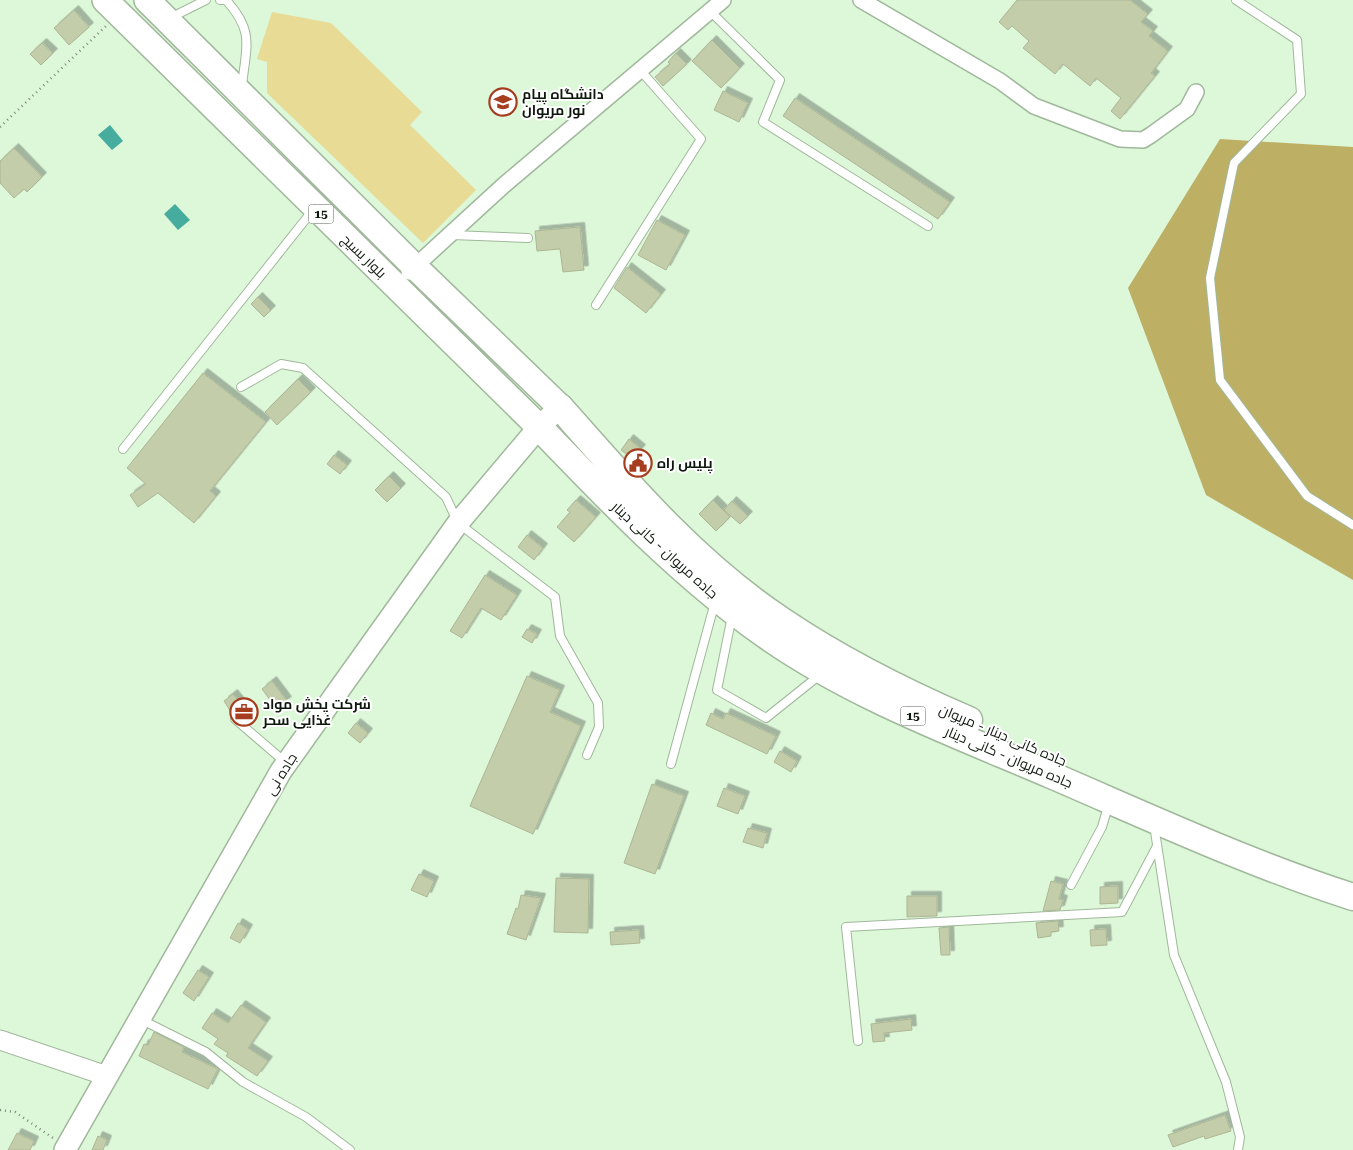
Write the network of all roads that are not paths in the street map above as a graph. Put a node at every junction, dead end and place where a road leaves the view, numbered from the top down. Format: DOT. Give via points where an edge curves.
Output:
graph roads {
  1 [pos="206,0"];
  2 [pos="220,0"];
  3 [pos="723,0"];
  4 [pos="861,0"];
  5 [pos="1236,0"];
  6 [pos="140,11"];
  7 [pos="710,11"];
  8 [pos="640,70"];
  9 [pos="1196,92"];
  10 [pos="241,96"];
  11 [pos="315,208"];
  12 [pos="928,226"];
  13 [pos="450,235"];
  14 [pos="528,238"];
  15 [pos="414,267"];
  16 [pos="394,286"];
  17 [pos="596,305"];
  18 [pos="241,387"];
  19 [pos="560,407"];
  20 [pos="539,427"];
  21 [pos="123,449"];
  22 [pos="458,523"];
  23 [pos="1353,526"];
  24 [pos="725,604"];
  25 [pos="823,673"];
  26 [pos="235,719"];
  27 [pos="587,755"];
  28 [pos="286,763"];
  29 [pos="671,764"];
  30 [pos="1110,800"];
  31 [pos="1153,818"];
  32 [pos="1157,846"];
  33 [pos="1353,878"];
  34 [pos="1070,885"];
  35 [pos="1353,897"];
  36 [pos="140,1019"];
  37 [pos="0,1040"];
  38 [pos="858,1041"];
  39 [pos="107,1076"];
  40 [pos="66,1149"];
  41 [pos="350,1150"];
  42 [pos="1238,1150"];
  1 -- 6 [label="lane"];
  2 -- 10 [label="lane" via="226,0 240,15 247,32"];
  3 -- 7 [label="street"];
  4 -- 9 [label="street" via="1000,82 1034,106 1120,139 1142,140 1151,135 1187,109"];
  5 -- 23 [label="lane" via="1297,40 1301,94 1234,163 1210,278 1220,380 1307,496"];
  6 -- 10 [label="main road, بلوار بسیج / 15"];
  6 -- 11 [label="main road, بلوار بسیج / 15"];
  7 -- 8 [label="street"];
  7 -- 12 [label="lane" via="780,80 763,122"];
  8 -- 13 [label="street"];
  8 -- 17 [label="lane" via="700,139"];
  10 -- 15 [label="main road, بلوار بسیج / 15"];
  11 -- 16 [label="main road, بلوار بسیج / 15"];
  11 -- 21 [label="lane"];
  13 -- 14 [label="lane"];
  13 -- 15 [label="street"];
  15 -- 16 [label="street"];
  15 -- 19 [label="main road, بلوار بسیج / 15"];
  16 -- 20 [label="main road, بلوار بسیج / 15"];
  18 -- 22 [label="lane" via="281,364 303,368 446,497"];
  19 -- 20 [label="main road, جاده نی"];
  19 -- 33 [label="highway, جاده کانی دینار - مریوان / 15" via="644,501 721,574 780,620 862,670 937,706 1295,860"];
  20 -- 22 [label="main road, جاده نی"];
  20 -- 24 [label="highway, جاده مریوان - کانی دینار / 15" via="612,504"];
  22 -- 27 [label="lane" via="555,597 560,636 598,703 599,727"];
  22 -- 28 [label="main road, جاده نی"];
  24 -- 25 [label="highway, جاده مریوان - کانی دینار / 15"];
  24 -- 25 [label="lane" via="717,690 766,718"];
  24 -- 29 [label="lane"];
  25 -- 30 [label="highway, جاده مریوان - کانی دینار / 15" via="901,711"];
  26 -- 28 [label="lane"];
  28 -- 36 [label="main road, جاده نی"];
  30 -- 31 [label="highway, جاده مریوان - کانی دینار / 15"];
  30 -- 34 [label="lane" via="1102,827"];
  31 -- 32 [label="lane"];
  31 -- 35 [label="highway, جاده مریوان - کانی دینار / 15" via="1299,880"];
  32 -- 38 [label="lane" via="1122,912 846,927"];
  32 -- 42 [label="lane" via="1174,955 1226,1082 1240,1137"];
  36 -- 39 [label="main road, جاده نی"];
  36 -- 41 [label="lane" via="206,1052 243,1082 306,1118"];
  37 -- 39 [label="street"];
  39 -- 40 [label="main road, جاده نی"];
}
